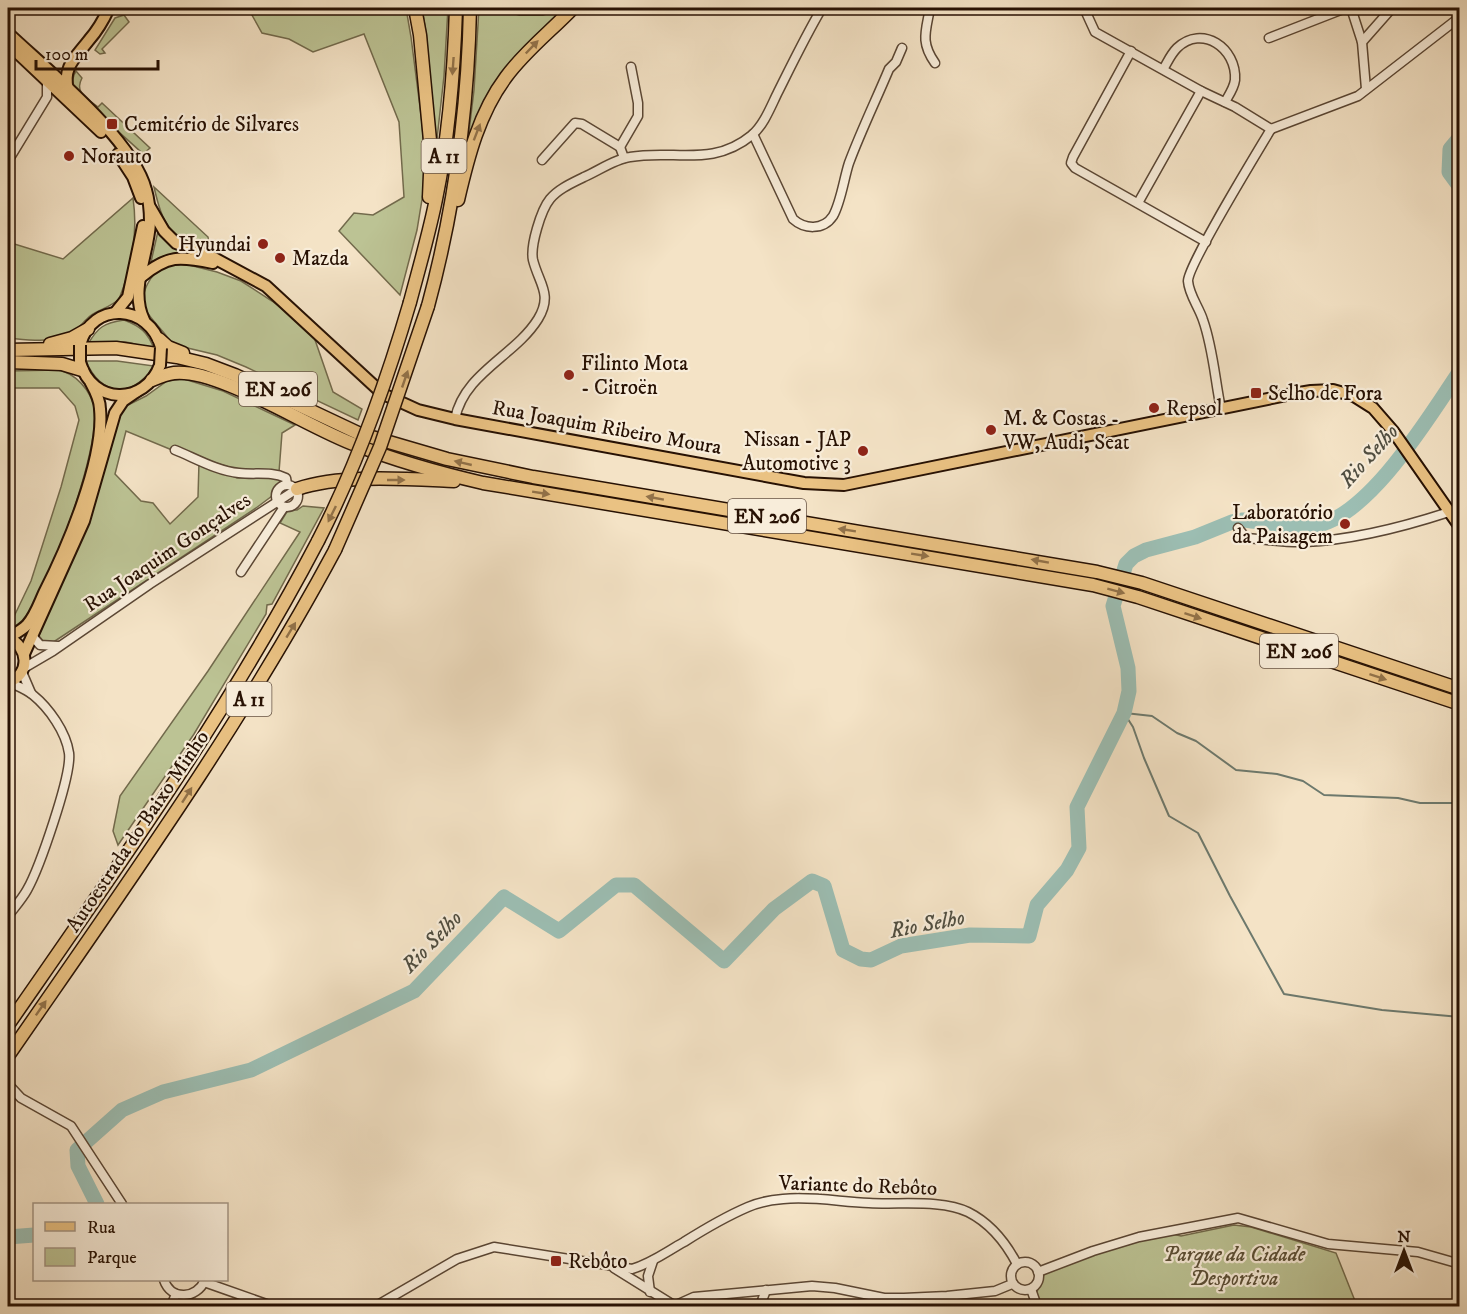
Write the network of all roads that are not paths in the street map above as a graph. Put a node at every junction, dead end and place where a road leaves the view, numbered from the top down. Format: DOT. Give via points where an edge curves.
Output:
graph roads {
  1 [pos="109,8"];
  2 [pos="414,8"];
  3 [pos="456,8"];
  4 [pos="470,8"];
  5 [pos="519,8"];
  6 [pos="543,8"];
  7 [pos="573,8"];
  8 [pos="822,8"];
  9 [pos="930,8"];
  10 [pos="1084,8"];
  11 [pos="1347,8"];
  12 [pos="1392,8"];
  13 [pos="1460,17"];
  14 [pos="8,33"];
  15 [pos="1269,38"];
  16 [pos="1362,42"];
  17 [pos="8,44"];
  18 [pos="902,48"];
  19 [pos="1131,51"];
  20 [pos="70,63"];
  21 [pos="935,63"];
  22 [pos="44,67"];
  23 [pos="631,67"];
  24 [pos="1164,68"];
  25 [pos="47,80"];
  26 [pos="1366,89"];
  27 [pos="1202,91"];
  28 [pos="68,95"];
  29 [pos="1225,102"];
  30 [pos="40,111"];
  31 [pos="1271,129"];
  32 [pos="753,134"];
  33 [pos="620,147"];
  34 [pos="624,158"];
  35 [pos="542,160"];
  36 [pos="8,161"];
  37 [pos="1138,203"];
  38 [pos="150,207"];
  39 [pos="1206,242"];
  40 [pos="233,268"];
  41 [pos="438,269"];
  42 [pos="141,277"];
  43 [pos="416,279"];
  44 [pos="115,314"];
  45 [pos="144,320"];
  46 [pos="88,329"];
  47 [pos="8,344"];
  48 [pos="160,344"];
  49 [pos="8,350"];
  50 [pos="8,357"];
  51 [pos="8,362"];
  52 [pos="81,366"];
  53 [pos="152,380"];
  54 [pos="92,383"];
  55 [pos="136,392"];
  56 [pos="1221,409"];
  57 [pos="459,419"];
  58 [pos="396,445"];
  59 [pos="175,450"];
  60 [pos="391,458"];
  61 [pos="483,483"];
  62 [pos="292,486"];
  63 [pos="280,504"];
  64 [pos="1449,512"];
  65 [pos="1460,527"];
  66 [pos="1238,528"];
  67 [pos="241,572"];
  68 [pos="32,636"];
  69 [pos="8,638"];
  70 [pos="58,646"];
  71 [pos="24,654"];
  72 [pos="23,670"];
  73 [pos="8,682"];
  74 [pos="1460,689"];
  75 [pos="31,693"];
  76 [pos="1460,704"];
  77 [pos="8,916"];
  78 [pos="8,1025"];
  79 [pos="8,1056"];
  80 [pos="8,1084"];
  81 [pos="121,1203"];
  82 [pos="653,1261"];
  83 [pos="1017,1264"];
  84 [pos="1460,1264"];
  85 [pos="609,1265"];
  86 [pos="632,1269"];
  87 [pos="1038,1272"];
  88 [pos="165,1281"];
  89 [pos="205,1281"];
  90 [pos="1012,1284"];
  91 [pos="1030,1289"];
  92 [pos="766,1290"];
  93 [pos="650,1292"];
  94 [pos="176,1294"];
  95 [pos="171,1306"];
  96 [pos="272,1306"];
  97 [pos="376,1306"];
  98 [pos="674,1306"];
  99 [pos="760,1306"];
  100 [pos="1037,1306"];
  1 -- 20 [label="main road"];
  2 -- 43 [label="highway, A 11" via="420,35 431,168"];
  3 -- 43 [label="highway, Autoestrada do Baixo Minho / A 11, one-way" via="443,160"];
  4 -- 41 [label="highway, Autoestrada do Baixo Minho / A 11" via="461,131"];
  5 -- 6 [label="highway"];
  41 -- 7 [label="highway, one-way" via="470,151 490,104 516,65"];
  8 -- 32 [label="street"];
  9 -- 21 [label="street" via="924,39 928,55"];
  10 -- 19 [label="street" via="1095,32"];
  11 -- 15 [label="street"];
  11 -- 16 [label="street" via="1352,11"];
  12 -- 16 [label="street"];
  13 -- 26 [label="street"];
  14 -- 22 [label="main road"];
  16 -- 26 [label="street"];
  17 -- 25 [label="main road"];
  18 -- 32 [label="street" via="889,69 849,163 833,216 819,226 810,228 793,219"];
  19 -- 24 [label="street"];
  19 -- 37 [label="street" via="1071,163"];
  20 -- 22 [label="main road" via="52,69"];
  20 -- 28 [label="main road" via="66,73"];
  22 -- 28 [label="main road"];
  23 -- 33 [label="street" via="638,116"];
  24 -- 27 [label="street"];
  24 -- 29 [label="street" via="1172,53 1184,43 1198,39 1219,44 1234,67 1233,86"];
  25 -- 28 [label="main road"];
  25 -- 30 [label="street" via="47,97"];
  26 -- 31 [label="street" via="1358,96"];
  27 -- 29 [label="street"];
  27 -- 37 [label="street"];
  28 -- 30 [label="street" via="52,100"];
  28 -- 38 [label="main road" via="114,135 146,189"];
  28 -- 44 [label="main road" via="125,162 143,207 141,240 128,297"];
  29 -- 31 [label="street"];
  30 -- 36 [label="street"];
  31 -- 39 [label="street"];
  32 -- 34 [label="street" via="733,147 702,156"];
  33 -- 34 [label="street"];
  33 -- 35 [label="street" via="575,123"];
  34 -- 57 [label="street" via="573,183 548,202 533,253 546,298 543,311 535,325 470,388 459,403"];
  37 -- 39 [label="street"];
  38 -- 40 [label="main road" via="176,243"];
  38 -- 42 [label="main road"];
  39 -- 56 [label="street" via="1188,279 1209,341"];
  40 -- 42 [label="main road" via="170,258"];
  40 -- 57 [label="main road, Rua Joaquim Ribeiro Moura" via="266,286 383,394 418,410"];
  79 -- 41 [label="highway, Autoestrada do Baixo Minho / A 11, one-way, bridge" via="155,844 299,617 335,550 380,447 408,371"];
  42 -- 45 [label="main road" via="138,300"];
  43 -- 78 [label="highway, Autoestrada do Baixo Minho / A 11, one-way, bridge" via="375,410 340,496 284,607 139,834"];
  44 -- 45 [label="main road" via="125,313"];
  44 -- 46 [label="main road"];
  45 -- 48 [label="main road"];
  46 -- 47 [label="highway" via="60,342"];
  46 -- 52 [label="main road, bridge" via="80,345"];
  48 -- 53 [label="main road, bridge" via="160,365"];
  48 -- 58 [label="highway, EN 206" via="236,369"];
  49 -- 58 [label="highway" via="116,348 206,364 358,433"];
  50 -- 60 [label="highway" via="117,356 188,366 233,381"];
  51 -- 52 [label="highway"];
  52 -- 54 [label="main road"];
  53 -- 55 [label="main road"];
  53 -- 60 [label="highway, EN 206" via="175,373 218,382"];
  54 -- 55 [label="main road" via="112,394"];
  54 -- 69 [label="main road" via="99,401 100,427 76,520 32,618"];
  55 -- 68 [label="main road" via="115,412 84,521"];
  56 -- 57 [label="main road, Rua Joaquim Ribeiro Moura" via="826,486"];
  56 -- 64 [label="main road, Rua Joaquim Ribeiro Moura" via="1303,392 1333,390 1364,401 1393,431"];
  74 -- 58 [label="highway, EN 206, one-way" via="1142,583 1097,572 533,477"];
  59 -- 62 [label="street" via="223,470 279,475"];
  60 -- 61 [label="highway, EN 206"];
  62 -- 61 [label="highway, one-way" via="367,480"];
  61 -- 76 [label="highway, EN 206, one-way" via="1093,585"];
  62 -- 63 [label="street, Rua Joaquim Gonçalves"];
  62 -- 63 [label="street" via="299,495 297,502 291,507"];
  63 -- 67 [label="street"];
  63 -- 70 [label="street, Rua Joaquim Gonçalves"];
  64 -- 65 [label="main road, Rua Joaquim Ribeiro Moura"];
  64 -- 66 [label="street" via="1374,532 1308,542 1246,538"];
  68 -- 70 [label="street" via="40,645"];
  68 -- 71 [label="main road"];
  69 -- 71 [label="main road" via="19,644"];
  70 -- 72 [label="street, Rua Joaquim Gonçalves"];
  71 -- 72 [label="main road"];
  72 -- 73 [label="main road"];
  72 -- 75 [label="street"];
  73 -- 75 [label="street"];
  75 -- 77 [label="street" via="64,735 69,770 27,890"];
  80 -- 81 [label="street" via="21,1098 76,1133"];
  82 -- 83 [label="street, Variante do Rebôto" via="747,1207 764,1201 804,1198 934,1205 966,1211 991,1228"];
  82 -- 86 [label="street, Variante do Rebôto"];
  82 -- 93 [label="street" via="648,1276"];
  83 -- 87 [label="street" via="1030,1263"];
  83 -- 90 [label="street" via="1010,1275"];
  84 -- 87 [label="street" via="1418,1252 1328,1244 1238,1218 1139,1237"];
  85 -- 86 [label="street"];
  85 -- 93 [label="street"];
  85 -- 97 [label="street" via="494,1247 457,1259"];
  86 -- 93 [label="street"];
  87 -- 91 [label="street" via="1038,1280"];
  88 -- 94 [label="street"];
  89 -- 94 [label="street" via="190,1295"];
  89 -- 96 [label="street"];
  90 -- 91 [label="street" via="1022,1291"];
  90 -- 92 [label="street" via="995,1291 904,1298 874,1297 823,1286"];
  91 -- 100 [label="street"];
  92 -- 98 [label="street" via="694,1297"];
  92 -- 99 [label="street"];
  93 -- 98 [label="street"];
  94 -- 95 [label="street"];
}
